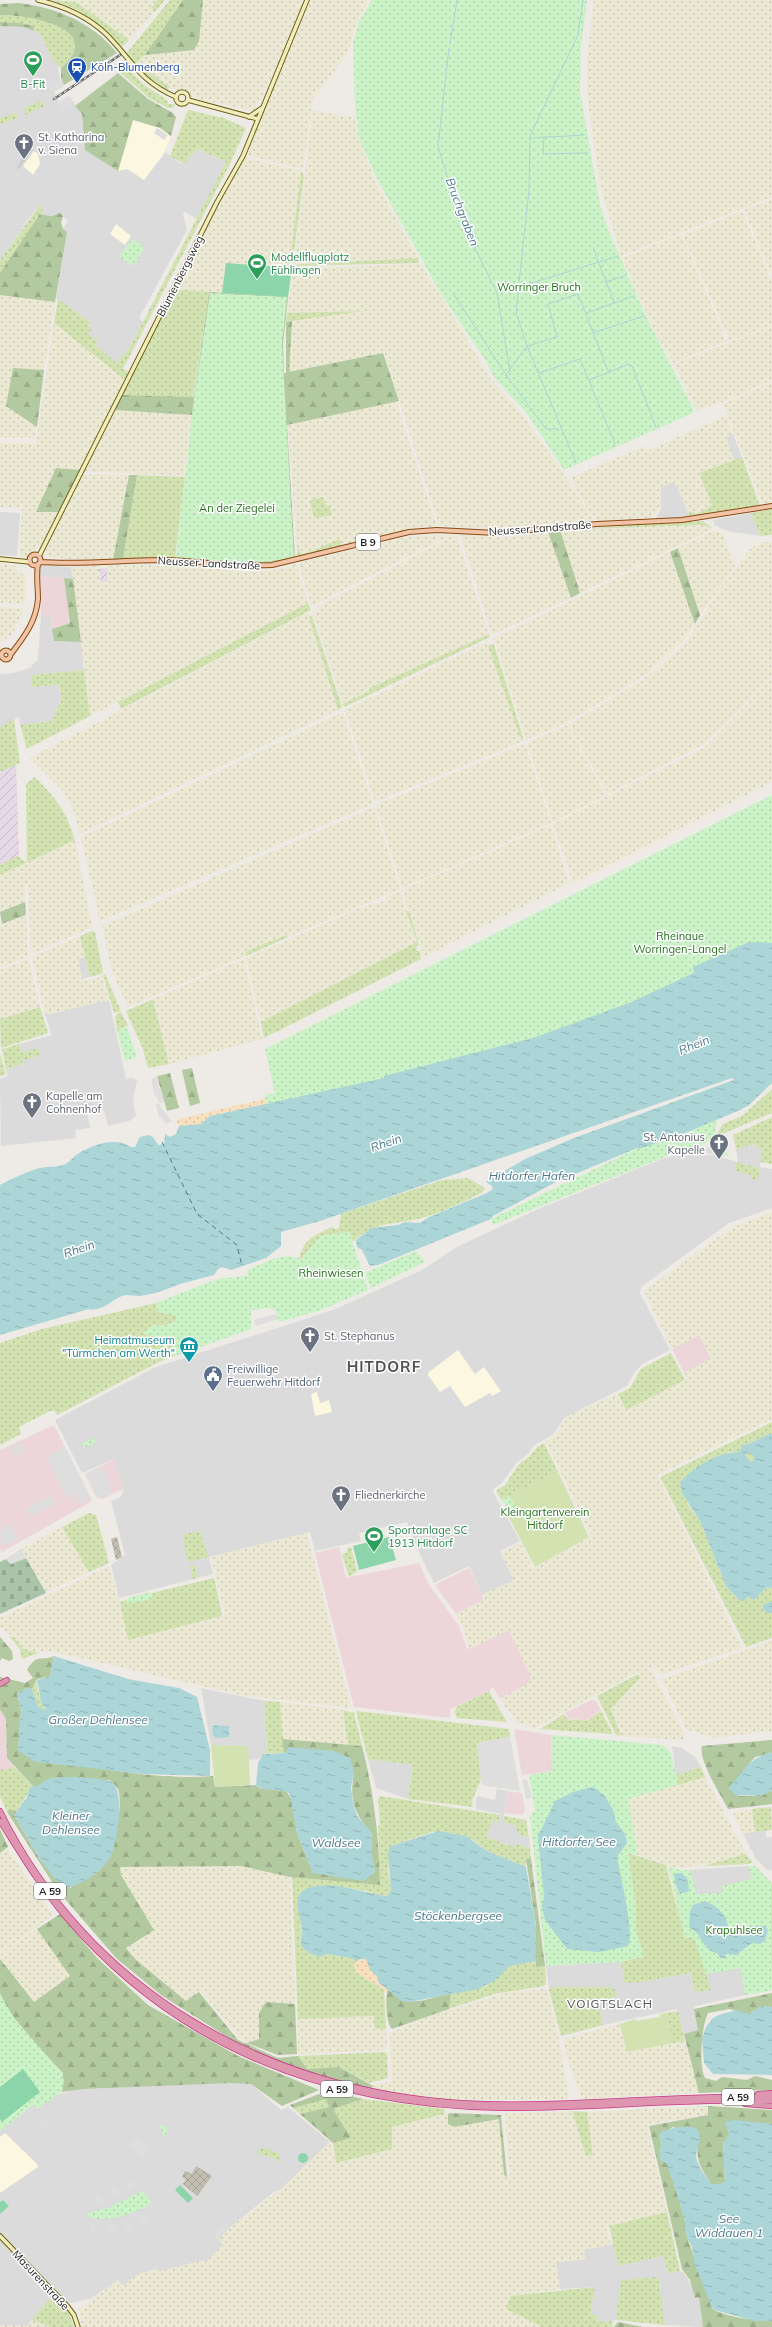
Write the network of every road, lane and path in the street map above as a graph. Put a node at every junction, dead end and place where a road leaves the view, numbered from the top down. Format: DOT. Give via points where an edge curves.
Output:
graph roads {
  1 [pos="38,0"];
  2 [pos="307,0"];
  3 [pos="176,97"];
  4 [pos="188,100"];
  5 [pos="263,107"];
  6 [pos="250,117"];
  7 [pos="258,119"];
  8 [pos="772,506"];
  9 [pos="0,559"];
  10 [pos="30,560"];
  11 [pos="38,560"];
  12 [pos="10,653"];
  13 [pos="1,658"];
  14 [pos="7,1680"];
  15 [pos="0,1684"];
  16 [pos="0,1811"];
  17 [pos="0,1820"];
  18 [pos="772,2093"];
  19 [pos="772,2097"];
  20 [pos="705,2099"];
  21 [pos="772,2101"];
  22 [pos="772,2106"];
  23 [pos="0,2236"];
  24 [pos="78,2327"];
  1 -- 3 [label="main road" via="66,7 94,24 113,41 144,78"];
  2 -- 5 [label="main road, Blumenbergsweg"];
  3 -- 4 [label="main road" via="184,93"];
  3 -- 4 [label="main road" via="180,104 185,104"];
  4 -- 6 [label="main road"];
  5 -- 6 [label="main road"];
  5 -- 7 [label="main road, Blumenbergsweg"];
  6 -- 7 [label="main road"];
  7 -- 11 [label="main road, Blumenbergsweg" via="244,156 217,202"];
  8 -- 11 [label="main road, Neusser Landstraße / B 9" via="682,520 497,533 439,530 409,532 272,565 249,566 175,560 102,563"];
  9 -- 10 [label="main road"];
  10 -- 11 [label="main road"];
  10 -- 11 [label="main road"];
  11 -- 12 [label="main road" via="38,600 35,616 26,636"];
  12 -- 13 [label="main road" via="4,651"];
  12 -- 13 [label="main road" via="8,660"];
  14 -- 15 [label="highway"];
  16 -- 20 [label="highway, A 59" via="46,1885 78,1926 113,1960 146,1989 181,2014 224,2040 270,2062 361,2090 441,2102 533,2104"];
  17 -- 20 [label="highway, A 59" via="28,1867 52,1900 116,1969 155,2001 204,2033 284,2071 360,2094 446,2106 530,2108"];
  18 -- 20 [label="highway"];
  19 -- 20 [label="highway, A 59"];
  20 -- 21 [label="highway, A 59"];
  20 -- 22 [label="highway"];
  23 -- 24 [label="main road, Masurenstraße" via="71,2311"];
}
